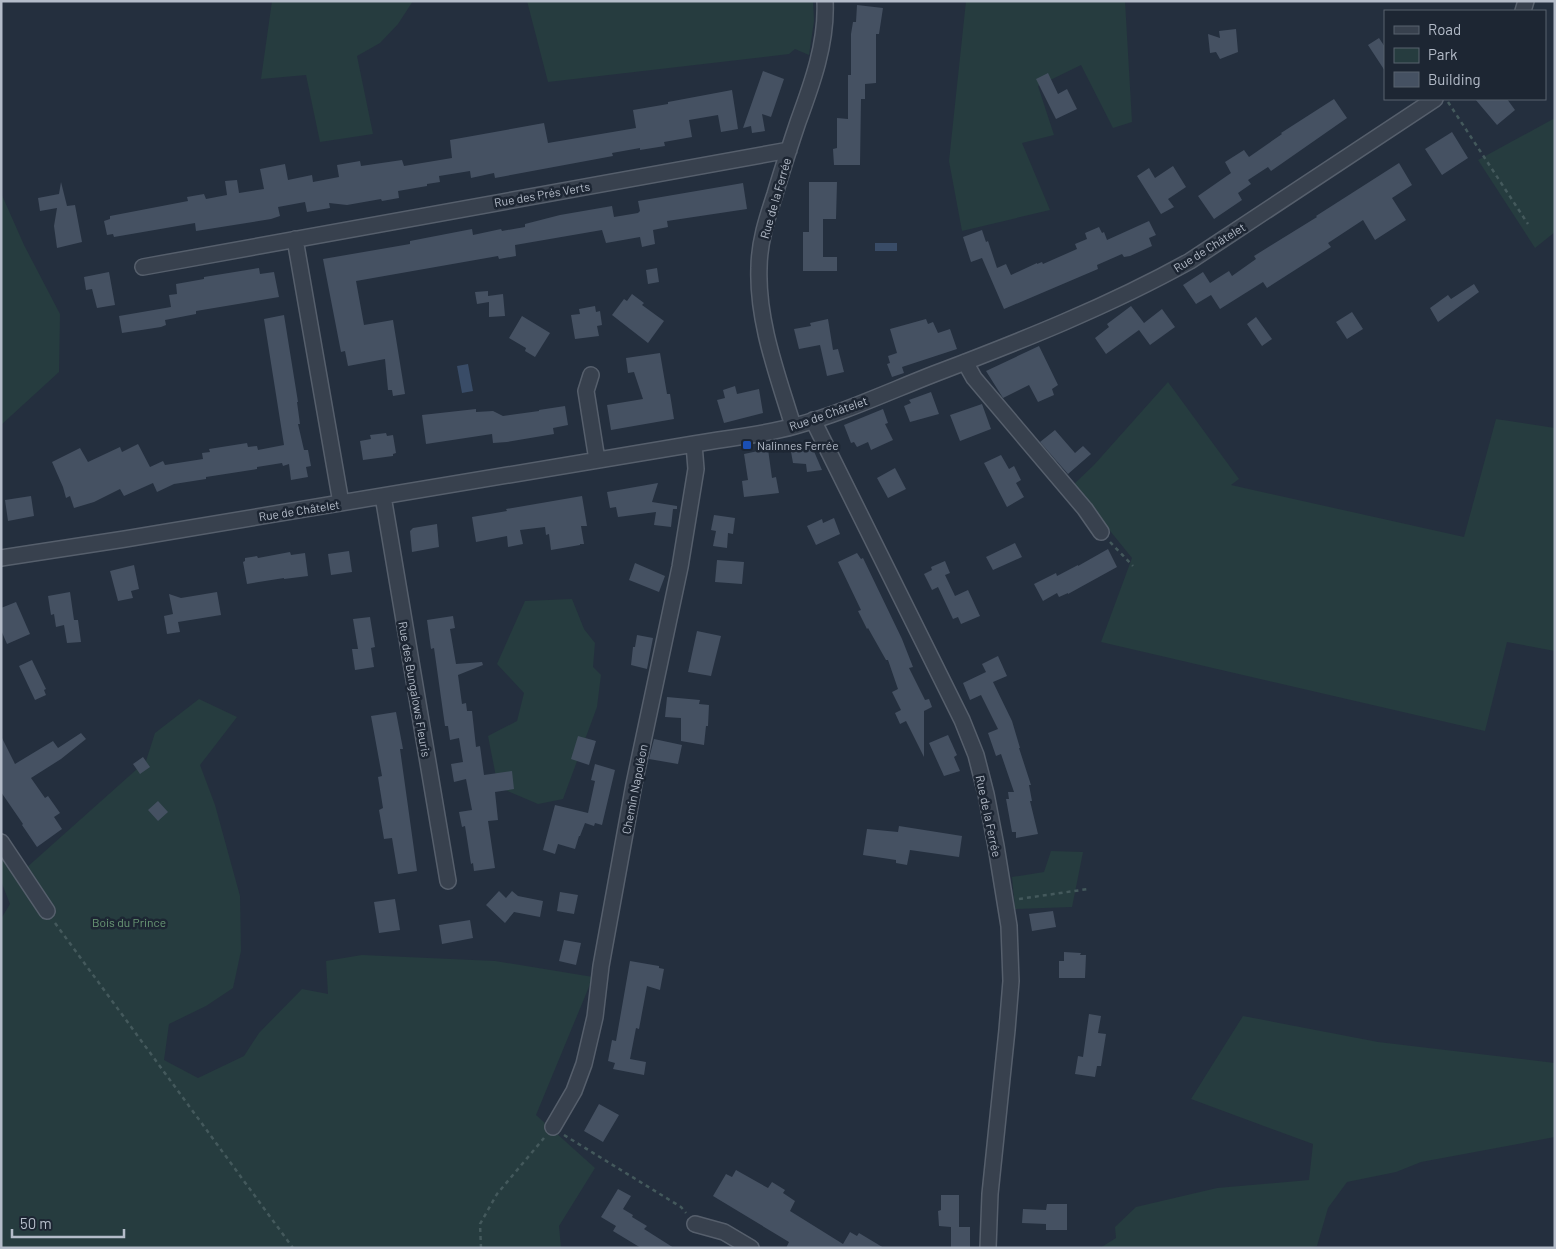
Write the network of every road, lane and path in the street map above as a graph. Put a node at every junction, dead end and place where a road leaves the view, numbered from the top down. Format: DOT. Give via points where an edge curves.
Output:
graph roads {
  1 [pos="825,1"];
  2 [pos="1433,100"];
  3 [pos="1447,100"];
  4 [pos="789,150"];
  5 [pos="1528,224"];
  6 [pos="295,239"];
  7 [pos="143,267"];
  8 [pos="965,362"];
  9 [pos="591,376"];
  10 [pos="813,420"];
  11 [pos="793,426"];
  12 [pos="694,444"];
  13 [pos="597,460"];
  14 [pos="383,496"];
  15 [pos="341,503"];
  16 [pos="1101,532"];
  17 [pos="1,558"];
  18 [pos="1133,566"];
  19 [pos="1,842"];
  20 [pos="448,881"];
  21 [pos="1088,889"];
  22 [pos="1005,901"];
  23 [pos="47,911"];
  24 [pos="553,1127"];
  25 [pos="695,1224"];
  26 [pos="293,1248"];
  27 [pos="480,1248"];
  28 [pos="750,1248"];
  29 [pos="988,1248"];
  1 -- 4 [label="street, Rue de la Ferrée" via="821,47 814,78"];
  2 -- 8 [label="street, Rue de Châtelet" via="1183,265 1126,294"];
  3 -- 5 [label="path"];
  4 -- 6 [label="street, Rue des Prés Verts"];
  4 -- 11 [label="street, Rue de la Ferrée" via="766,223 759,286 770,349"];
  6 -- 7 [label="street, Rue des Prés Verts"];
  6 -- 15 [label="street"];
  8 -- 10 [label="street, Rue de Châtelet"];
  8 -- 16 [label="street" via="974,378 1085,508"];
  9 -- 13 [label="street" via="586,391"];
  10 -- 11 [label="street, Rue de Châtelet"];
  10 -- 22 [label="street, Rue de la Ferrée" via="962,720 976,755"];
  11 -- 12 [label="street, Rue de Châtelet"];
  12 -- 13 [label="street, Rue de Châtelet"];
  12 -- 24 [label="street, Chemin Napoléon" via="696,469 680,567 634,784 601,966 595,1017 574,1091"];
  13 -- 14 [label="street, Rue de Châtelet"];
  14 -- 15 [label="street, Rue de Châtelet"];
  14 -- 20 [label="street, Rue des Bungalows Fleuris"];
  15 -- 17 [label="street, Rue de Châtelet"];
  16 -- 18 [label="path"];
  19 -- 23 [label="street"];
  21 -- 22 [label="path"];
  22 -- 29 [label="street, Rue de la Ferrée" via="1011,981 990,1194"];
  23 -- 26 [label="path"];
  24 -- 25 [label="path" via="681,1207"];
  24 -- 27 [label="path" via="497,1194 480,1224"];
  25 -- 28 [label="street" via="724,1232"];
}
